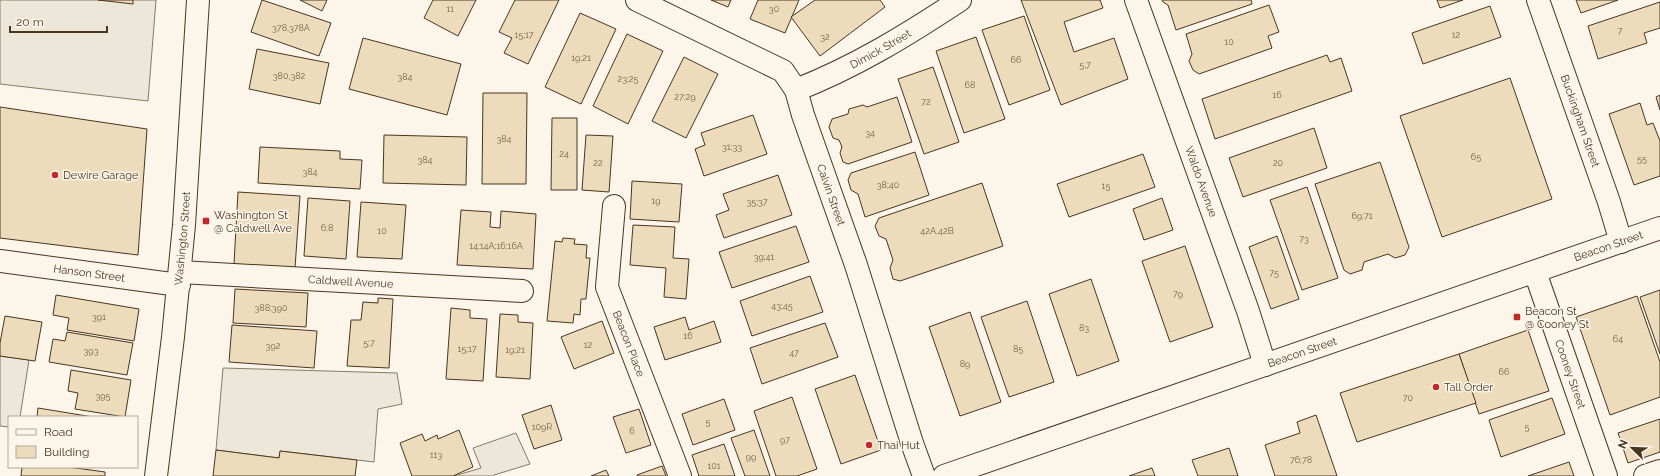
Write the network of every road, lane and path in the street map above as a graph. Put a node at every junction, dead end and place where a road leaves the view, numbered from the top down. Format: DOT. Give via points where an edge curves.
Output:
graph roads {
  1 [pos="198,0"];
  2 [pos="637,0"];
  3 [pos="960,0"];
  4 [pos="1136,0"];
  5 [pos="1538,0"];
  6 [pos="796,90"];
  7 [pos="614,206"];
  8 [pos="1660,228"];
  9 [pos="1621,242"];
  10 [pos="0,261"];
  11 [pos="1535,272"];
  12 [pos="179,278"];
  13 [pos="522,291"];
  14 [pos="1265,365"];
  15 [pos="1660,471"];
  16 [pos="156,476"];
  17 [pos="680,476"];
  18 [pos="924,476"];
  19 [pos="944,476"];
  20 [pos="1606,476"];
  21 [pos="1645,476"];
  1 -- 12 [label="street, Washington Street"];
  2 -- 6 [label="street, Calvin Street" via="783,71"];
  3 -- 6 [label="street, Dimick Street" via="920,27 843,70"];
  4 -- 14 [label="street, Waldo Avenue"];
  5 -- 9 [label="street, Buckingham Street"];
  6 -- 18 [label="street, Calvin Street"];
  7 -- 17 [label="street, Beacon Place" via="607,287"];
  8 -- 9 [label="street, Beacon Street"];
  9 -- 11 [label="street, Beacon Street"];
  10 -- 12 [label="street, Hanson Street"];
  11 -- 14 [label="street, Beacon Street"];
  11 -- 20 [label="street, Cooney Street"];
  12 -- 13 [label="street, Caldwell Avenue"];
  12 -- 16 [label="street, Washington Street"];
  14 -- 19 [label="street, Beacon Street"];
  15 -- 21 [label="street"];
}
